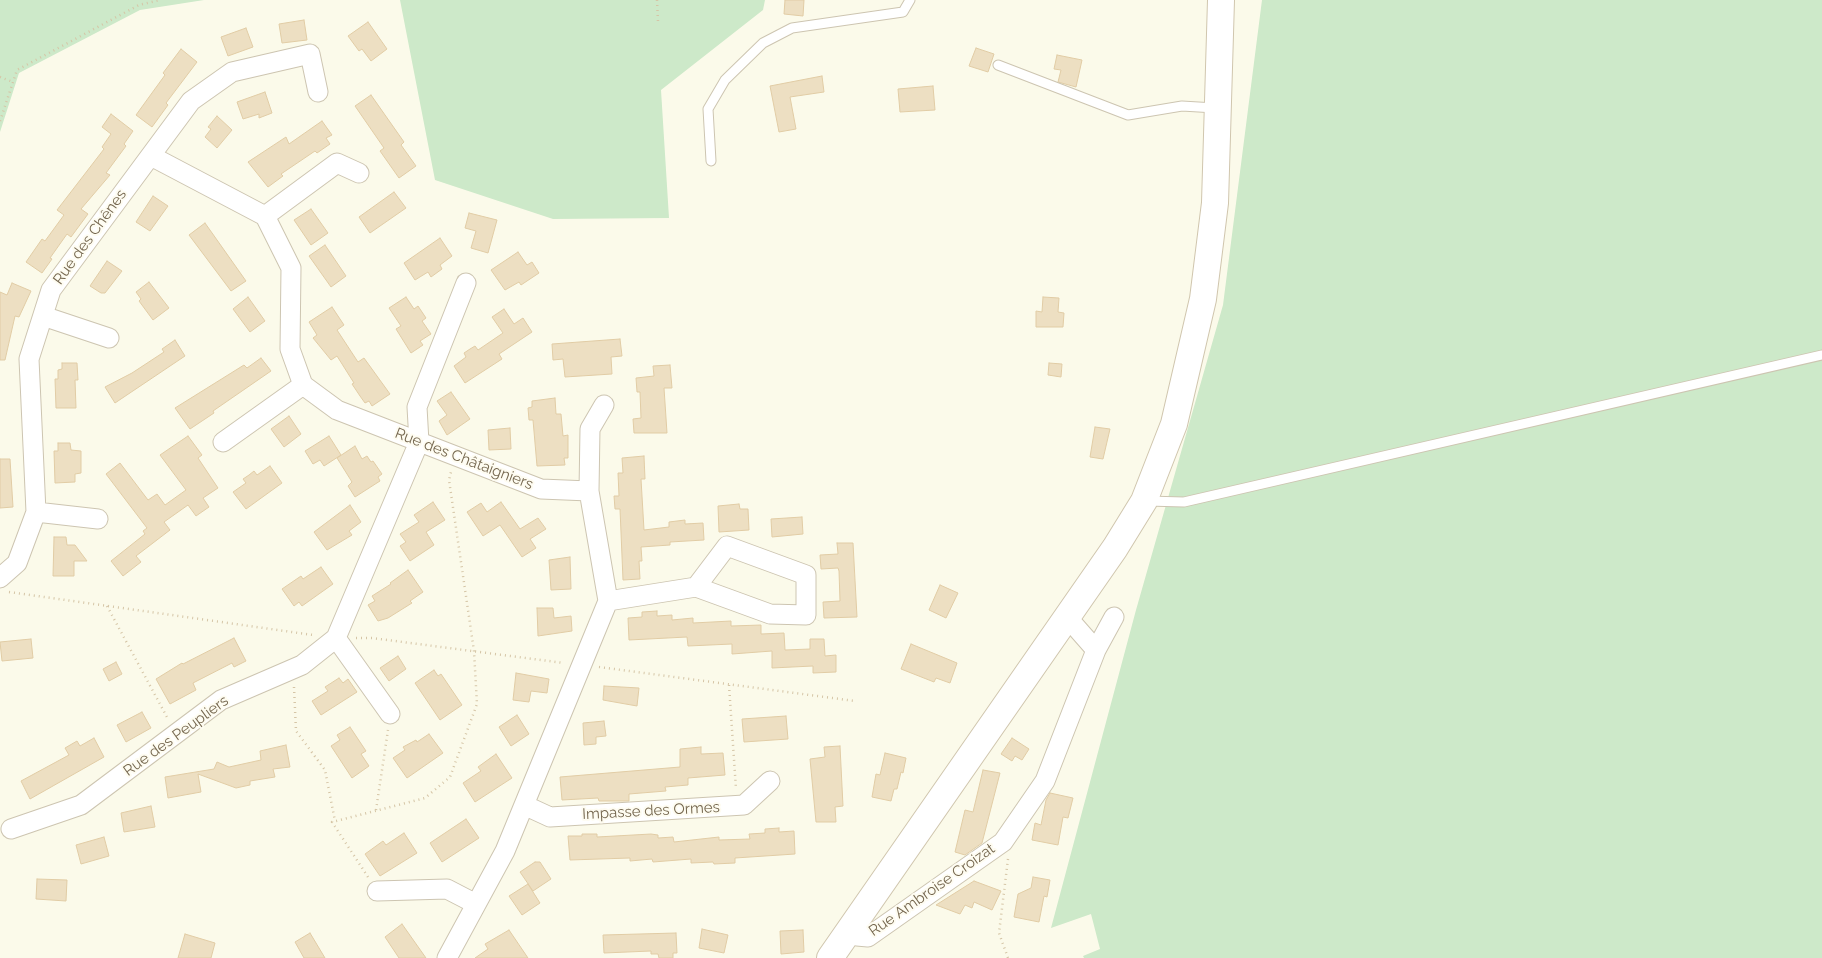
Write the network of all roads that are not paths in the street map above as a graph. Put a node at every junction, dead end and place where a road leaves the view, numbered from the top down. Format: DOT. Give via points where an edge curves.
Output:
graph roads {
  1 [pos="910,0"];
  2 [pos="1221,0"];
  3 [pos="998,65"];
  4 [pos="318,92"];
  5 [pos="1219,108"];
  6 [pos="151,156"];
  7 [pos="711,161"];
  8 [pos="359,173"];
  9 [pos="265,216"];
  10 [pos="466,283"];
  11 [pos="43,316"];
  12 [pos="110,338"];
  13 [pos="1822,355"];
  14 [pos="303,384"];
  15 [pos="604,405"];
  16 [pos="223,442"];
  17 [pos="419,442"];
  18 [pos="589,491"];
  19 [pos="1144,501"];
  20 [pos="36,512"];
  21 [pos="98,519"];
  22 [pos="0,578"];
  23 [pos="696,587"];
  24 [pos="608,601"];
  25 [pos="1067,617"];
  26 [pos="1114,617"];
  27 [pos="336,638"];
  28 [pos="1096,650"];
  29 [pos="390,714"];
  30 [pos="770,780"];
  31 [pos="524,805"];
  32 [pos="11,829"];
  33 [pos="378,891"];
  34 [pos="476,904"];
  35 [pos="850,931"];
  36 [pos="447,958"];
  37 [pos="830,958"];
  1 -- 7 [label="lane" via="903,12 792,28 763,43 725,80 708,109"];
  2 -- 5 [label="main road"];
  3 -- 5 [label="lane" via="1128,115 1182,106"];
  4 -- 6 [label="street, Rue des Chênes" via="310,54 232,72 191,101"];
  5 -- 19 [label="main road" via="1215,203 1204,299 1174,424"];
  6 -- 9 [label="street"];
  6 -- 11 [label="street, Rue des Chênes" via="51,290"];
  8 -- 9 [label="street" via="337,163"];
  9 -- 14 [label="street" via="291,268 290,349"];
  10 -- 17 [label="street" via="417,407"];
  11 -- 12 [label="street"];
  11 -- 20 [label="street, Rue des Chênes" via="29,359"];
  13 -- 19 [label="lane" via="1184,502"];
  14 -- 16 [label="street"];
  14 -- 17 [label="street, Rue des Châtaigniers" via="337,410"];
  15 -- 18 [label="street" via="590,429"];
  17 -- 18 [label="street, Rue des Châtaigniers" via="541,489"];
  17 -- 27 [label="street, Rue des Peupliers"];
  18 -- 24 [label="street"];
  19 -- 25 [label="main road"];
  20 -- 21 [label="street"];
  20 -- 22 [label="street, Rue des Chênes" via="17,564"];
  23 -- 23 [label="street" via="770,614 806,615 806,575 727,546"];
  23 -- 24 [label="street"];
  24 -- 31 [label="street"];
  25 -- 28 [label="street"];
  25 -- 35 [label="main road"];
  26 -- 28 [label="street, Rue Ambroise Croizat"];
  27 -- 29 [label="street"];
  27 -- 32 [label="street, Rue des Peupliers" via="302,664 221,700 81,805"];
  28 -- 35 [label="street, Rue Ambroise Croizat" via="1046,781 1002,842 868,937 857,936"];
  30 -- 31 [label="street, Impasse des Ormes" via="744,805 550,817"];
  31 -- 34 [label="street" via="505,852"];
  33 -- 34 [label="street" via="446,889"];
  34 -- 36 [label="street"];
  35 -- 37 [label="main road"];
}
